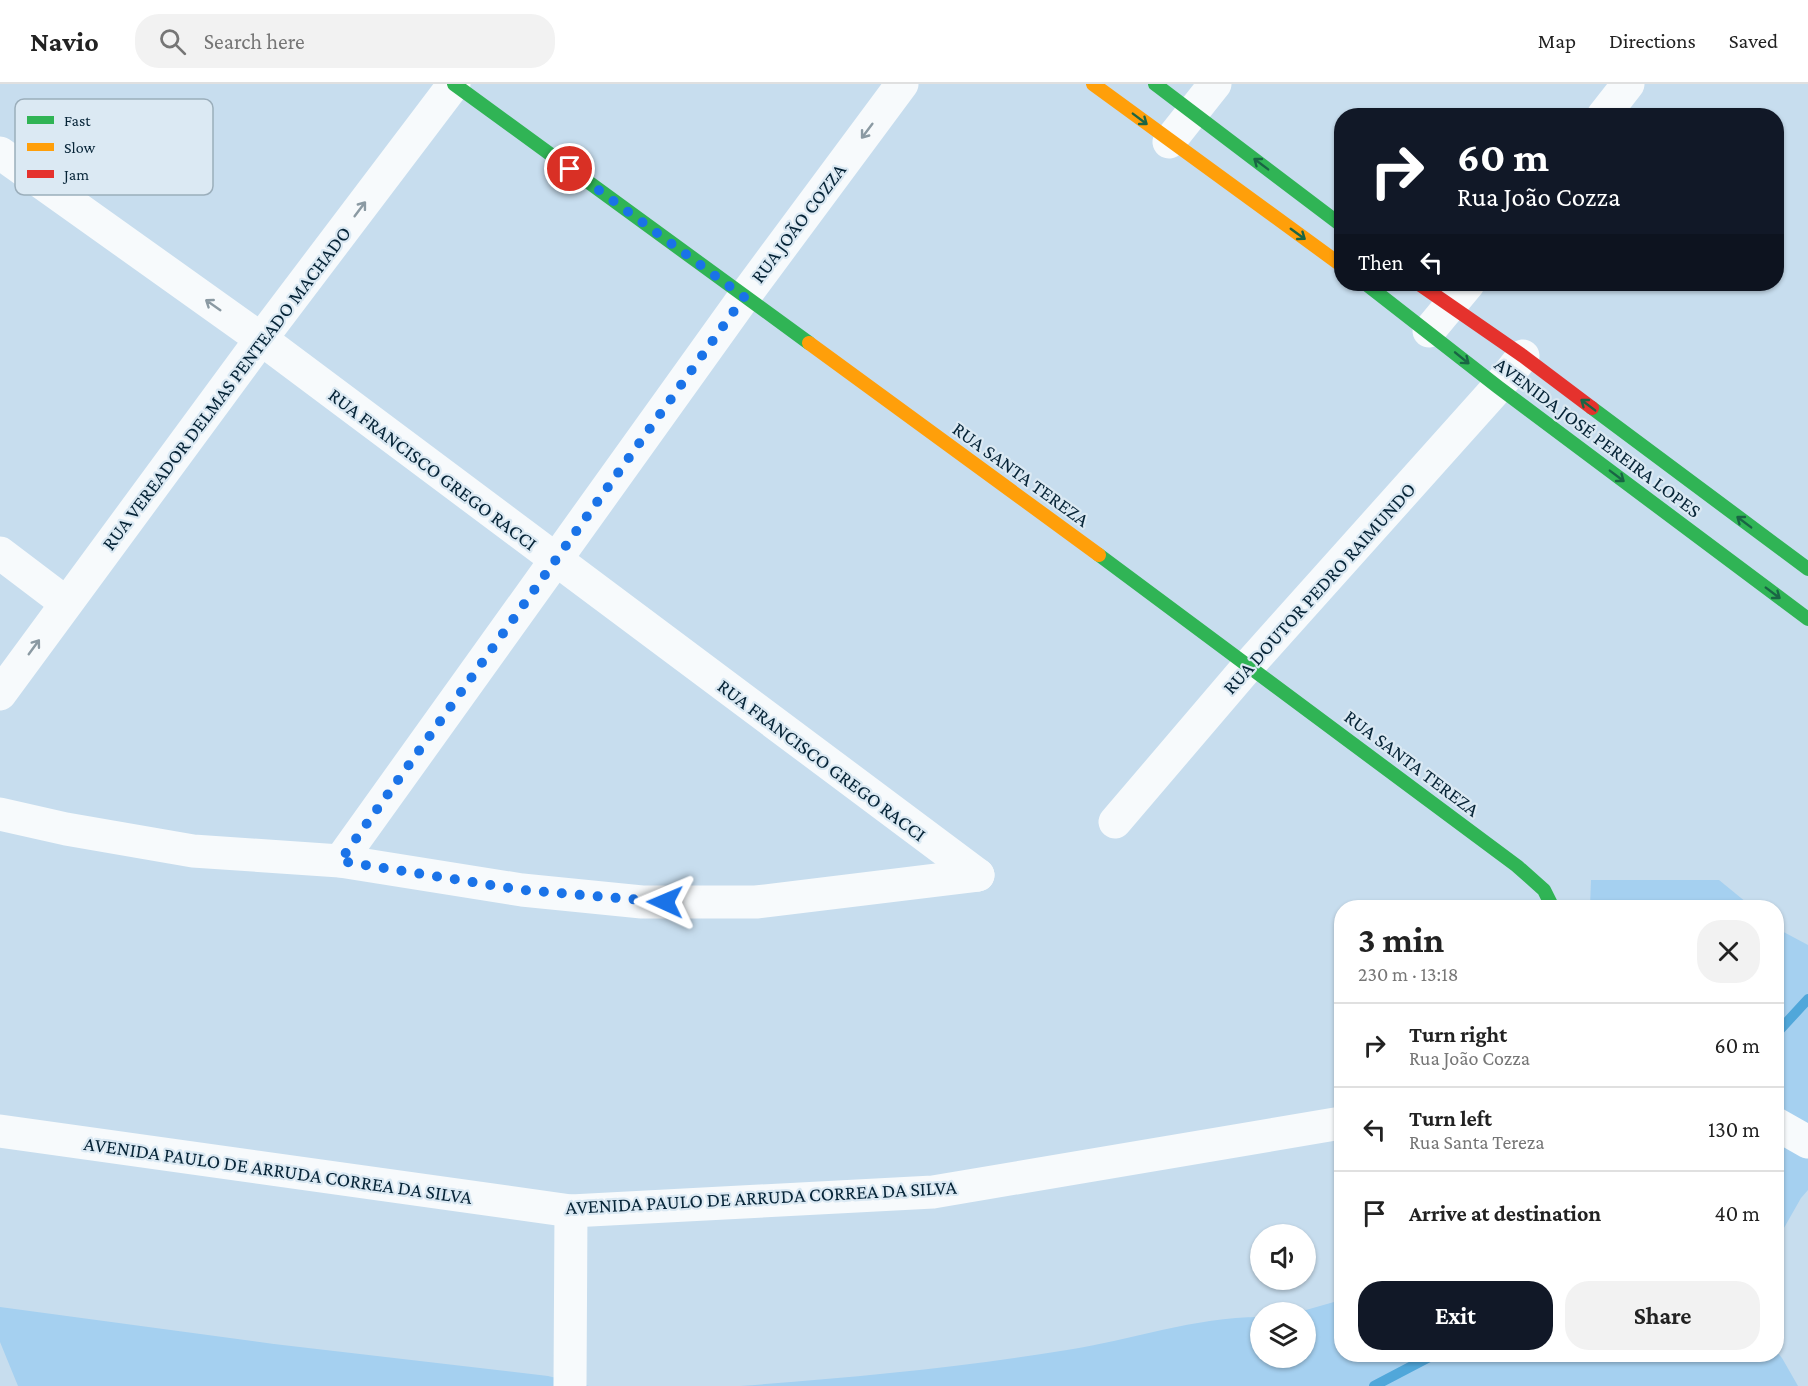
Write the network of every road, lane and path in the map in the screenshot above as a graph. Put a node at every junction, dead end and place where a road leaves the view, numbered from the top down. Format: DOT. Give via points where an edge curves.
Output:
graph roads {
  1 [pos="454,84"];
  2 [pos="902,84"];
  3 [pos="1093,84"];
  4 [pos="1155,84"];
  5 [pos="1215,84"];
  6 [pos="1628,84"];
  7 [pos="1609,108"];
  8 [pos="1194,112"];
  9 [pos="1169,142"];
  10 [pos="0,153"];
  11 [pos="15,164"];
  12 [pos="59,195"];
  13 [pos="1334,220"];
  14 [pos="1334,260"];
  15 [pos="1391,291"];
  16 [pos="1428,291"];
  17 [pos="744,297"];
  18 [pos="1449,307"];
  19 [pos="261,339"];
  20 [pos="1523,356"];
  21 [pos="1498,387"];
  22 [pos="0,553"];
  23 [pos="556,562"];
  24 [pos="1808,569"];
  25 [pos="66,603"];
  26 [pos="1808,619"];
  27 [pos="1249,665"];
  28 [pos="0,694"];
  29 [pos="0,814"];
  30 [pos="1115,822"];
  31 [pos="340,861"];
  32 [pos="1549,900"];
  33 [pos="1334,1124"];
  34 [pos="1784,1128"];
  35 [pos="0,1131"];
  36 [pos="1808,1142"];
  37 [pos="571,1211"];
  38 [pos="570,1386"];
  1 -- 17 [label="main road, RUA SANTA TEREZA"];
  19 -- 1 [label="street, RUA VEREADOR DELMAS PENTEADO MACHADO, one-way"];
  2 -- 17 [label="street, RUA JOÃO COZZA, one-way"];
  3 -- 9 [label="main road, one-way"];
  4 -- 8 [label="main road"];
  5 -- 8 [label="street"];
  6 -- 7 [label="street"];
  8 -- 9 [label="street"];
  13 -- 8 [label="main road, one-way"];
  9 -- 14 [label="main road, one-way"];
  11 -- 10 [label="street, RUA FRANCISCO GREGO RACCI, one-way"];
  19 -- 12 [label="street, RUA FRANCISCO GREGO RACCI, one-way"];
  15 -- 18 [label="main road, AVENIDA JOSÉ PEREIRA LOPES"];
  16 -- 18 [label="main road, AVENIDA JOSÉ PEREIRA LOPES"];
  17 -- 23 [label="street, RUA JOÃO COZZA"];
  17 -- 27 [label="main road, RUA SANTA TEREZA"];
  18 -- 20 [label="main road, AVENIDA JOSÉ PEREIRA LOPES"];
  18 -- 21 [label="main road, AVENIDA JOSÉ PEREIRA LOPES, one-way"];
  19 -- 23 [label="street, RUA FRANCISCO GREGO RACCI"];
  19 -- 25 [label="street, RUA VEREADOR DELMAS PENTEADO MACHADO"];
  20 -- 21 [label="street, RUA DOUTOR PEDRO RAIMUNDO"];
  24 -- 20 [label="main road, AVENIDA JOSÉ PEREIRA LOPES, one-way"];
  21 -- 26 [label="main road, AVENIDA JOSÉ PEREIRA LOPES, one-way"];
  21 -- 27 [label="street, RUA DOUTOR PEDRO RAIMUNDO"];
  22 -- 25 [label="street"];
  23 -- 31 [label="street, RUA JOÃO COZZA"];
  23 -- 31 [label="street, RUA FRANCISCO GREGO RACCI" via="978,875 756,902 642,902 522,890"];
  28 -- 25 [label="street, RUA VEREADOR DELMAS PENTEADO MACHADO, one-way"];
  27 -- 30 [label="street, RUA DOUTOR PEDRO RAIMUNDO"];
  27 -- 32 [label="main road, RUA SANTA TEREZA" via="1517,866"];
  29 -- 31 [label="street" via="193,851"];
  33 -- 37 [label="street, AVENIDA PAULO DE ARRUDA CORREA DA SILVA" via="933,1192"];
  34 -- 36 [label="street"];
  35 -- 37 [label="street, AVENIDA PAULO DE ARRUDA CORREA DA SILVA"];
  37 -- 38 [label="street"];
}
